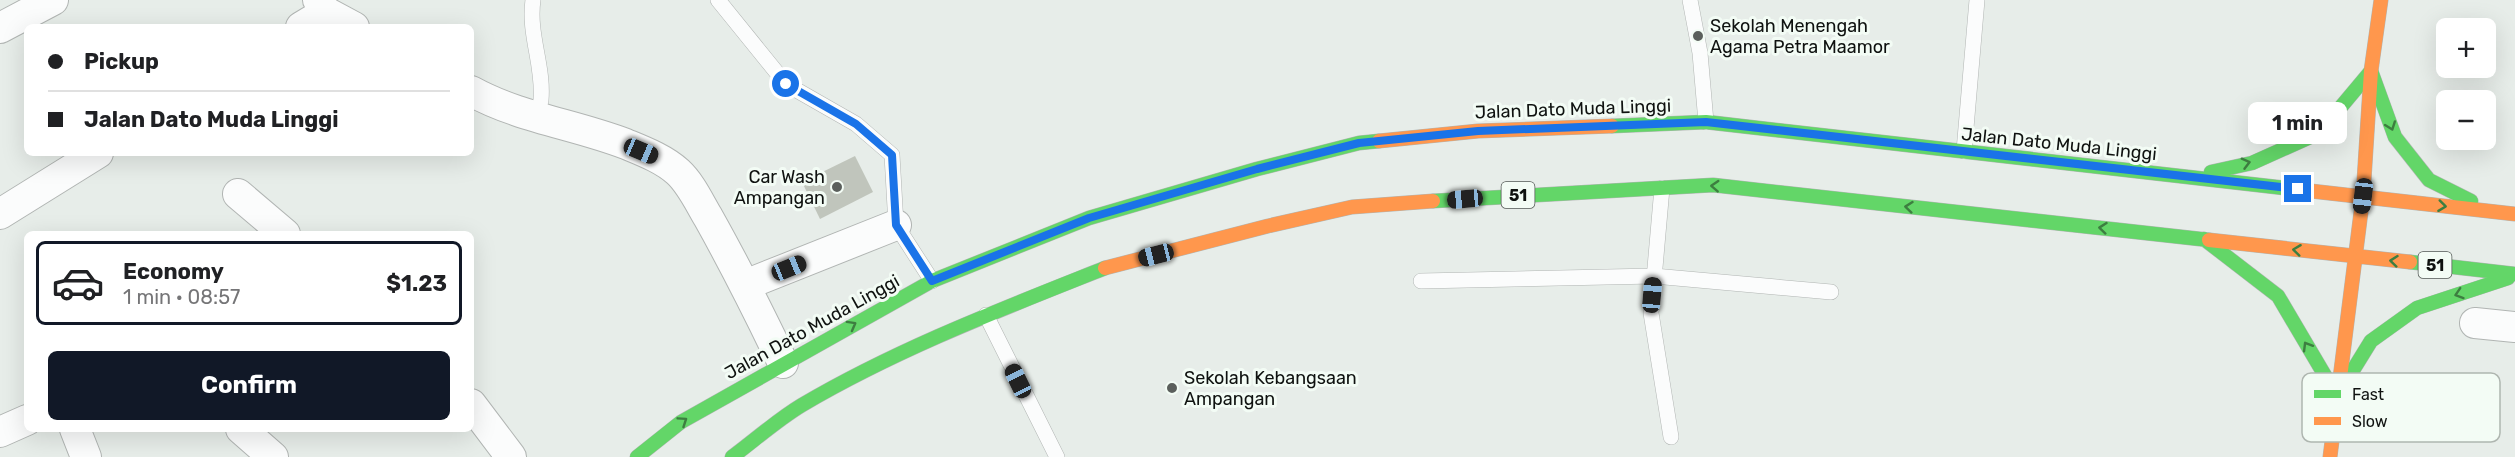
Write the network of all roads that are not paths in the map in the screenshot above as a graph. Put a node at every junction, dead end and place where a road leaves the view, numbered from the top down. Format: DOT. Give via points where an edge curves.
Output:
graph roads {
  1 [pos="53,0"];
  2 [pos="533,0"];
  3 [pos="718,0"];
  4 [pos="1690,0"];
  5 [pos="1977,0"];
  6 [pos="2381,0"];
  7 [pos="322,6"];
  8 [pos="304,24"];
  9 [pos="349,24"];
  10 [pos="0,28"];
  11 [pos="2371,71"];
  12 [pos="474,93"];
  13 [pos="535,118"];
  14 [pos="1706,122"];
  15 [pos="1964,152"];
  16 [pos="93,156"];
  17 [pos="2189,177"];
  18 [pos="1662,188"];
  19 [pos="238,194"];
  20 [pos="2363,196"];
  21 [pos="2492,212"];
  22 [pos="0,214"];
  23 [pos="2515,214"];
  24 [pos="896,225"];
  25 [pos="281,231"];
  26 [pos="2204,239"];
  27 [pos="2355,256"];
  28 [pos="2515,275"];
  29 [pos="1654,276"];
  30 [pos="932,281"];
  31 [pos="1421,281"];
  32 [pos="745,285"];
  33 [pos="1831,292"];
  34 [pos="986,315"];
  35 [pos="2475,323"];
  36 [pos="2515,327"];
  37 [pos="783,363"];
  38 [pos="2323,373"];
  39 [pos="2340,373"];
  40 [pos="2351,373"];
  41 [pos="474,408"];
  42 [pos="24,421"];
  43 [pos="0,432"];
  44 [pos="76,432"];
  45 [pos="244,432"];
  46 [pos="1671,436"];
  47 [pos="2332,442"];
  48 [pos="86,457"];
  49 [pos="273,457"];
  50 [pos="512,457"];
  51 [pos="636,457"];
  52 [pos="732,457"];
  53 [pos="1057,457"];
  54 [pos="2330,457"];
  1 -- 10 [label="street"];
  2 -- 13 [label="lane" via="530,18 541,101"];
  3 -- 24 [label="lane" via="786,84 856,124 892,155"];
  4 -- 14 [label="lane" via="1700,53"];
  5 -- 15 [label="lane"];
  6 -- 11 [label="main road"];
  7 -- 8 [label="street"];
  7 -- 9 [label="street"];
  17 -- 11 [label="main road, one-way" via="2252,162 2319,133"];
  11 -- 20 [label="main road"];
  11 -- 21 [label="main road, one-way" via="2395,136 2429,180"];
  12 -- 13 [label="street"];
  13 -- 32 [label="street" via="626,144 678,172"];
  14 -- 15 [label="main road, Jalan Dato Muda Linggi"];
  14 -- 30 [label="main road, Jalan Dato Muda Linggi" via="1478,131 1359,143 1089,218"];
  15 -- 17 [label="main road, Jalan Dato Muda Linggi"];
  16 -- 22 [label="street"];
  17 -- 20 [label="main road, Jalan Dato Muda Linggi"];
  26 -- 18 [label="main road, 51, one-way" via="1713,185"];
  18 -- 29 [label="lane"];
  18 -- 34 [label="main road, 51" via="1352,207 1111,266"];
  19 -- 25 [label="street"];
  20 -- 21 [label="main road, Jalan Dato Muda Linggi, one-way"];
  20 -- 27 [label="main road"];
  21 -- 23 [label="main road, Jalan Dato Muda Linggi"];
  24 -- 30 [label="lane"];
  24 -- 32 [label="street"];
  27 -- 26 [label="main road, 51, one-way"];
  38 -- 26 [label="main road, one-way" via="2278,296"];
  28 -- 27 [label="main road, 51, one-way"];
  27 -- 39 [label="main road"];
  28 -- 40 [label="main road, one-way" via="2417,308 2371,341"];
  29 -- 31 [label="lane"];
  29 -- 33 [label="lane"];
  29 -- 46 [label="lane" via="1651,314"];
  37 -- 30 [label="main road, Jalan Dato Muda Linggi, one-way"];
  32 -- 37 [label="street"];
  34 -- 52 [label="main road, 51" via="800,406"];
  34 -- 53 [label="lane"];
  35 -- 36 [label="street"];
  51 -- 37 [label="main road, Jalan Dato Muda Linggi, one-way" via="681,422"];
  41 -- 50 [label="street"];
  42 -- 43 [label="street"];
  44 -- 48 [label="street"];
  45 -- 49 [label="street"];
  47 -- 54 [label="main road"];
}
